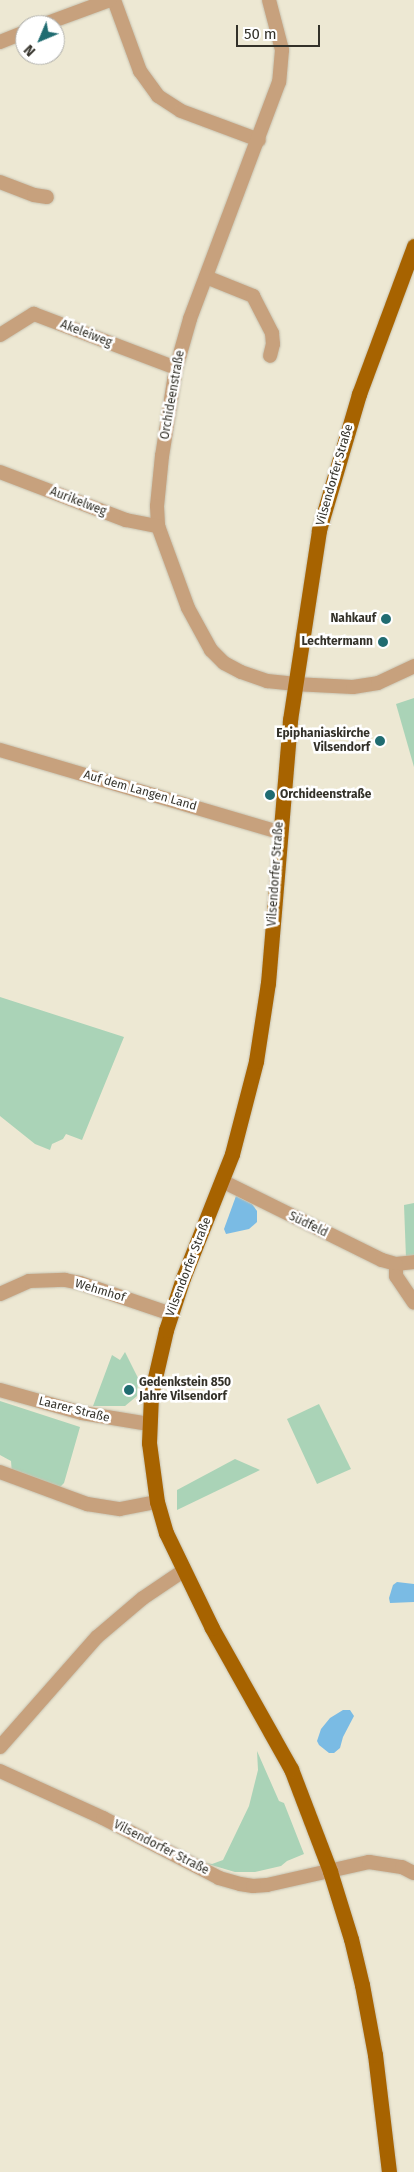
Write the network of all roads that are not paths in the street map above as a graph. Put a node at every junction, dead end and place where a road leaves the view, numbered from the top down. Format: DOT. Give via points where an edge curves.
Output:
graph roads {
  1 [pos="112,0"];
  2 [pos="269,0"];
  3 [pos="65,17"];
  4 [pos="15,36"];
  5 [pos="0,42"];
  6 [pos="259,140"];
  7 [pos="0,182"];
  8 [pos="47,197"];
  9 [pos="414,246"];
  10 [pos="206,277"];
  11 [pos="0,335"];
  12 [pos="270,356"];
  13 [pos="176,368"];
  14 [pos="0,472"];
  15 [pos="158,526"];
  16 [pos="414,666"];
  17 [pos="294,684"];
  18 [pos="0,750"];
  19 [pos="279,832"];
  20 [pos="222,1182"];
  21 [pos="414,1262"];
  22 [pos="396,1264"];
  23 [pos="0,1294"];
  24 [pos="414,1303"];
  25 [pos="171,1314"];
  26 [pos="0,1390"];
  27 [pos="149,1424"];
  28 [pos="0,1472"];
  29 [pos="157,1502"];
  30 [pos="183,1571"];
  31 [pos="0,1747"];
  32 [pos="0,1771"];
  33 [pos="330,1871"];
  34 [pos="414,1873"];
  35 [pos="390,2172"];
  1 -- 3 [label="street"];
  1 -- 6 [label="street" via="140,71 158,96 181,110"];
  2 -- 6 [label="street, Orchideenstraße" via="280,37 282,62 279,82"];
  4 -- 5 [label="street"];
  6 -- 10 [label="street, Orchideenstraße"];
  7 -- 8 [label="street"];
  9 -- 17 [label="main road, Vilsendorfer Straße" via="359,394 328,494 312,569"];
  10 -- 12 [label="street" via="253,296 272,333"];
  10 -- 13 [label="street, Orchideenstraße"];
  11 -- 13 [label="street, Akeleiweg" via="34,314"];
  13 -- 15 [label="street, Orchideenstraße" via="162,456"];
  14 -- 15 [label="street, Aurikelweg" via="126,520"];
  15 -- 17 [label="street, Orchideenstraße" via="188,608 210,650 224,663 254,678"];
  16 -- 17 [label="street, Orchideenstraße" via="367,685"];
  17 -- 19 [label="main road, Vilsendorfer Straße"];
  18 -- 19 [label="street, Auf dem Langen Land"];
  19 -- 20 [label="main road, Vilsendorfer Straße" via="268,983 261,1032 244,1110"];
  20 -- 22 [label="street, Südfeld"];
  20 -- 25 [label="main road, Vilsendorfer Straße"];
  21 -- 22 [label="street, Südfeld"];
  22 -- 24 [label="street" via="396,1276"];
  23 -- 25 [label="street, Wehmhof" via="29,1281 65,1280"];
  25 -- 27 [label="main road, Vilsendorfer Straße" via="158,1360"];
  26 -- 27 [label="street, Laarer Straße" via="89,1415"];
  27 -- 29 [label="main road, Vilsendorfer Straße"];
  28 -- 29 [label="street" via="87,1504 120,1508"];
  29 -- 30 [label="main road, Vilsendorfer Straße" via="166,1533"];
  30 -- 31 [label="street" via="142,1598 96,1637"];
  30 -- 33 [label="main road, Vilsendorfer Straße" via="288,1764"];
  32 -- 33 [label="street, Vilsendorfer Straße" via="103,1818 219,1878 253,1886"];
  33 -- 34 [label="street" via="369,1862 392,1865"];
  33 -- 35 [label="main road, Vilsendorfer Straße" via="364,1994"];
}
